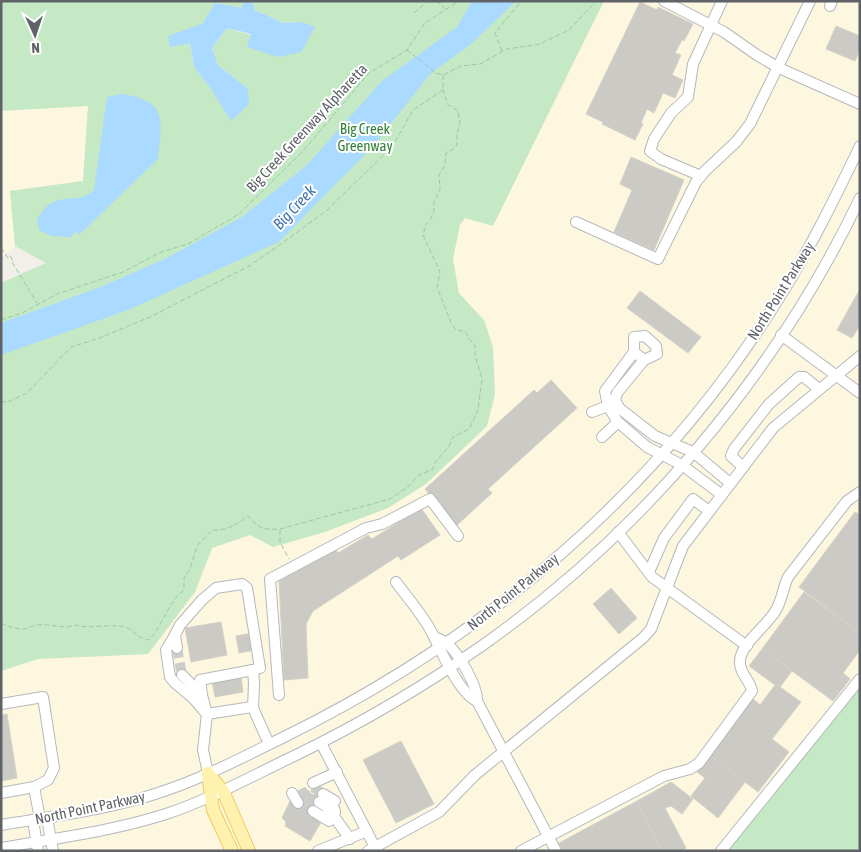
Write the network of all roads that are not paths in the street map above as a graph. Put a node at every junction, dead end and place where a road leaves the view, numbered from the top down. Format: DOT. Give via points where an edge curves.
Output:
graph roads {
  1 [pos="664,1"];
  2 [pos="722,1"];
  3 [pos="808,2"];
  4 [pos="711,26"];
  5 [pos="779,68"];
  6 [pos="860,104"];
  7 [pos="860,146"];
  8 [pos="701,176"];
  9 [pos="860,198"];
  10 [pos="576,222"];
  11 [pos="781,335"];
  12 [pos="634,352"];
  13 [pos="860,356"];
  14 [pos="644,360"];
  15 [pos="836,375"];
  16 [pos="819,389"];
  17 [pos="860,393"];
  18 [pos="613,407"];
  19 [pos="592,412"];
  20 [pos="618,422"];
  21 [pos="602,437"];
  22 [pos="671,443"];
  23 [pos="693,452"];
  24 [pos="661,454"];
  25 [pos="682,465"];
  26 [pos="743,467"];
  27 [pos="730,483"];
  28 [pos="860,492"];
  29 [pos="722,495"];
  30 [pos="709,511"];
  31 [pos="618,532"];
  32 [pos="458,536"];
  33 [pos="648,572"];
  34 [pos="396,582"];
  35 [pos="666,587"];
  36 [pos="175,635"];
  37 [pos="443,646"];
  38 [pos="747,646"];
  39 [pos="177,648"];
  40 [pos="460,661"];
  41 [pos="450,668"];
  42 [pos="253,670"];
  43 [pos="860,679"];
  44 [pos="200,680"];
  45 [pos="202,695"];
  46 [pos="279,695"];
  47 [pos="477,701"];
  48 [pos="1,704"];
  49 [pos="252,707"];
  50 [pos="207,714"];
  51 [pos="322,742"];
  52 [pos="270,744"];
  53 [pos="505,752"];
  54 [pos="337,772"];
  55 [pos="208,774"];
  56 [pos="313,785"];
  57 [pos="34,787"];
  58 [pos="223,791"];
  59 [pos="1,792"];
  60 [pos="210,797"];
  61 [pos="318,803"];
  62 [pos="40,819"];
  63 [pos="1,825"];
  64 [pos="367,831"];
  65 [pos="548,835"];
  66 [pos="350,838"];
  67 [pos="51,839"];
  68 [pos="37,846"];
  69 [pos="1,848"];
  70 [pos="373,849"];
  71 [pos="53,851"];
  72 [pos="232,851"];
  73 [pos="249,851"];
  74 [pos="318,851"];
  75 [pos="521,851"];
  76 [pos="556,851"];
  77 [pos="721,851"];
  1 -- 4 [label="street"];
  2 -- 4 [label="street"];
  3 -- 5 [label="street"];
  4 -- 5 [label="street"];
  4 -- 8 [label="street" via="693,64 688,97 670,113 650,152"];
  5 -- 6 [label="street"];
  5 -- 8 [label="street" via="744,134"];
  7 -- 22 [label="street, North Point Parkway" via="823,222 779,299 728,372"];
  8 -- 10 [label="street" via="658,258"];
  9 -- 11 [label="street, North Point Parkway"];
  11 -- 15 [label="street"];
  11 -- 23 [label="street, North Point Parkway"];
  12 -- 14 [label="street"];
  12 -- 14 [label="street" via="634,336 644,336 656,346 657,354"];
  12 -- 18 [label="street" via="605,391"];
  13 -- 15 [label="street"];
  14 -- 18 [label="street" via="616,394"];
  15 -- 16 [label="street"];
  15 -- 17 [label="street"];
  16 -- 26 [label="street" via="772,428"];
  16 -- 26 [label="street" via="804,377 798,377 769,404 731,456"];
  18 -- 19 [label="street"];
  18 -- 20 [label="street" via="610,413"];
  18 -- 22 [label="street"];
  20 -- 21 [label="street"];
  20 -- 24 [label="street" via="647,448"];
  22 -- 23 [label="street"];
  22 -- 24 [label="street, North Point Parkway"];
  23 -- 25 [label="street, North Point Parkway"];
  23 -- 27 [label="street"];
  24 -- 25 [label="street"];
  24 -- 37 [label="street, North Point Parkway" via="602,516 550,564"];
  25 -- 29 [label="street"];
  25 -- 31 [label="street, North Point Parkway"];
  26 -- 27 [label="street"];
  27 -- 29 [label="street"];
  28 -- 38 [label="street" via="847,501 788,577 776,610"];
  29 -- 30 [label="street"];
  30 -- 33 [label="street" via="694,499 664,538"];
  30 -- 35 [label="street" via="683,546"];
  31 -- 33 [label="street"];
  31 -- 40 [label="street, North Point Parkway" via="547,595"];
  32 -- 46 [label="street" via="430,498 270,579"];
  33 -- 35 [label="street"];
  34 -- 37 [label="street"];
  35 -- 38 [label="street"];
  35 -- 53 [label="street" via="651,629 643,638"];
  36 -- 39 [label="street"];
  36 -- 42 [label="street" via="180,625 216,588 242,584 248,588 260,668"];
  36 -- 50 [label="street" via="166,650 170,677"];
  37 -- 40 [label="street"];
  37 -- 41 [label="street"];
  37 -- 52 [label="street, North Point Parkway" via="366,694"];
  38 -- 65 [label="street" via="739,661 752,691 699,763 664,776"];
  40 -- 41 [label="street, North Point Parkway"];
  40 -- 47 [label="street" via="474,685"];
  41 -- 47 [label="street" via="471,698"];
  41 -- 51 [label="street, North Point Parkway"];
  42 -- 44 [label="street"];
  42 -- 49 [label="street"];
  43 -- 77 [label="street"];
  44 -- 45 [label="street"];
  44 -- 45 [label="street" via="185,678"];
  45 -- 50 [label="street"];
  47 -- 53 [label="street"];
  48 -- 57 [label="street" via="43,697 54,768 48,780"];
  49 -- 50 [label="street"];
  49 -- 52 [label="street"];
  50 -- 55 [label="street" via="203,750"];
  51 -- 54 [label="street"];
  51 -- 58 [label="street, North Point Parkway"];
  52 -- 55 [label="street, North Point Parkway"];
  53 -- 65 [label="street"];
  53 -- 70 [label="street" via="476,774 439,812"];
  54 -- 56 [label="street"];
  54 -- 64 [label="street"];
  55 -- 58 [label="main road"];
  55 -- 60 [label="main road"];
  55 -- 62 [label="street, North Point Parkway" via="134,801"];
  57 -- 59 [label="street"];
  57 -- 62 [label="street"];
  58 -- 60 [label="street, North Point Parkway"];
  58 -- 73 [label="main road"];
  60 -- 67 [label="street, North Point Parkway" via="140,822"];
  60 -- 72 [label="main road"];
  61 -- 66 [label="street" via="332,812"];
  62 -- 63 [label="street, North Point Parkway"];
  62 -- 67 [label="street"];
  62 -- 68 [label="street"];
  64 -- 66 [label="street"];
  64 -- 70 [label="street"];
  65 -- 75 [label="street"];
  65 -- 76 [label="street"];
  66 -- 74 [label="street"];
  67 -- 68 [label="street, North Point Parkway"];
  67 -- 71 [label="street"];
  68 -- 69 [label="street, North Point Parkway"];
}
